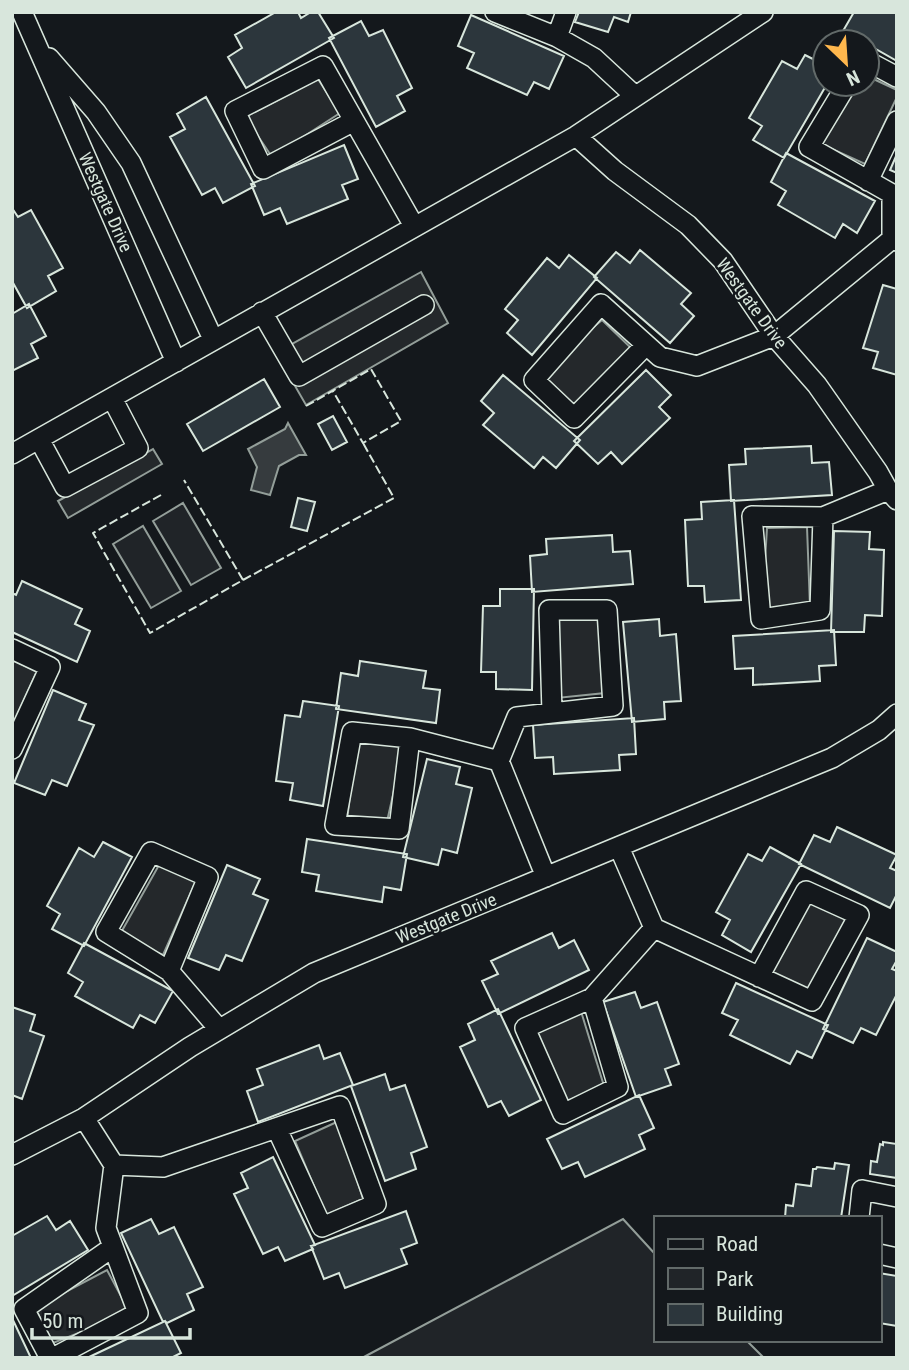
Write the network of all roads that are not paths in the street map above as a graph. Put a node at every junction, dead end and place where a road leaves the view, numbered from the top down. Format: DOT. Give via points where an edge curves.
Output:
graph roads {
  1 [pos="22,12"];
  2 [pos="495,12"];
  3 [pos="566,12"];
  4 [pos="763,12"];
  5 [pos="557,37"];
  6 [pos="36,42"];
  7 [pos="881,68"];
  8 [pos="897,77"];
  9 [pos="635,96"];
  10 [pos="839,98"];
  11 [pos="354,121"];
  12 [pos="897,121"];
  13 [pos="576,136"];
  14 [pos="868,181"];
  15 [pos="414,226"];
  16 [pos="894,240"];
  17 [pos="424,305"];
  18 [pos="262,312"];
  19 [pos="774,336"];
  20 [pos="213,339"];
  21 [pos="646,345"];
  22 [pos="176,362"];
  23 [pos="112,398"];
  24 [pos="39,439"];
  25 [pos="12,454"];
  26 [pos="892,495"];
  27 [pos="823,517"];
  28 [pos="12,649"];
  29 [pos="552,712"];
  30 [pos="897,714"];
  31 [pos="410,738"];
  32 [pos="12,749"];
  33 [pos="499,761"];
  34 [pos="619,847"];
  35 [pos="546,877"];
  36 [pos="654,928"];
  37 [pos="170,971"];
  38 [pos="759,976"];
  39 [pos="592,998"];
  40 [pos="219,1029"];
  41 [pos="84,1118"];
  42 [pos="277,1129"];
  43 [pos="12,1155"];
  44 [pos="114,1165"];
  45 [pos="897,1197"];
  46 [pos="859,1216"];
  47 [pos="113,1247"];
  48 [pos="52,1358"];
  1 -- 6 [label="street, Westgate Drive"];
  2 -- 5 [label="street"];
  3 -- 5 [label="street"];
  4 -- 9 [label="street"];
  5 -- 9 [label="street" via="594,58"];
  6 -- 20 [label="street, Westgate Drive" via="96,111 131,163"];
  6 -- 22 [label="street, Westgate Drive"];
  7 -- 8 [label="street"];
  9 -- 13 [label="street"];
  10 -- 14 [label="street" via="809,147"];
  11 -- 11 [label="street" via="323,66 235,111 263,169"];
  11 -- 15 [label="street"];
  12 -- 14 [label="street"];
  13 -- 15 [label="street"];
  13 -- 19 [label="street, Westgate Drive" via="688,225 723,261"];
  14 -- 16 [label="street" via="892,194"];
  15 -- 18 [label="street"];
  16 -- 19 [label="street"];
  17 -- 18 [label="street" via="299,376"];
  18 -- 20 [label="street"];
  19 -- 21 [label="street" via="697,366 660,357"];
  19 -- 26 [label="street, Westgate Drive" via="817,385"];
  20 -- 22 [label="street"];
  21 -- 21 [label="street" via="601,304 534,380 574,418"];
  22 -- 23 [label="street"];
  23 -- 24 [label="street"];
  23 -- 24 [label="street" via="138,448 65,487"];
  24 -- 25 [label="street"];
  26 -- 27 [label="street"];
  27 -- 27 [label="street" via="752,516 761,619 820,610"];
  28 -- 32 [label="street" via="50,667"];
  29 -- 29 [label="street" via="613,706 607,610 549,610"];
  29 -- 33 [label="street" via="517,717"];
  30 -- 34 [label="street, Westgate Drive" via="846,752"];
  31 -- 31 [label="street" via="398,829 335,825 352,732"];
  31 -- 33 [label="street"];
  33 -- 35 [label="street"];
  34 -- 35 [label="street, Westgate Drive"];
  34 -- 36 [label="street"];
  35 -- 40 [label="street, Westgate Drive" via="314,973"];
  36 -- 38 [label="street"];
  36 -- 39 [label="street"];
  37 -- 37 [label="street" via="208,877 151,852 106,932"];
  37 -- 40 [label="street"];
  38 -- 38 [label="street" via="812,1001 859,915 806,891"];
  39 -- 39 [label="street" via="618,1087 563,1114 525,1028"];
  40 -- 41 [label="street, Westgate Drive"];
  41 -- 43 [label="street, Westgate Drive"];
  41 -- 44 [label="street"];
  42 -- 42 [label="street" via="340,1106 376,1204 322,1227"];
  42 -- 44 [label="street" via="163,1167"];
  44 -- 47 [label="street" via="106,1228"];
  45 -- 46 [label="street" via="862,1190"];
  47 -- 48 [label="street" via="24,1309"];
  47 -- 48 [label="street" via="138,1313"];
}
